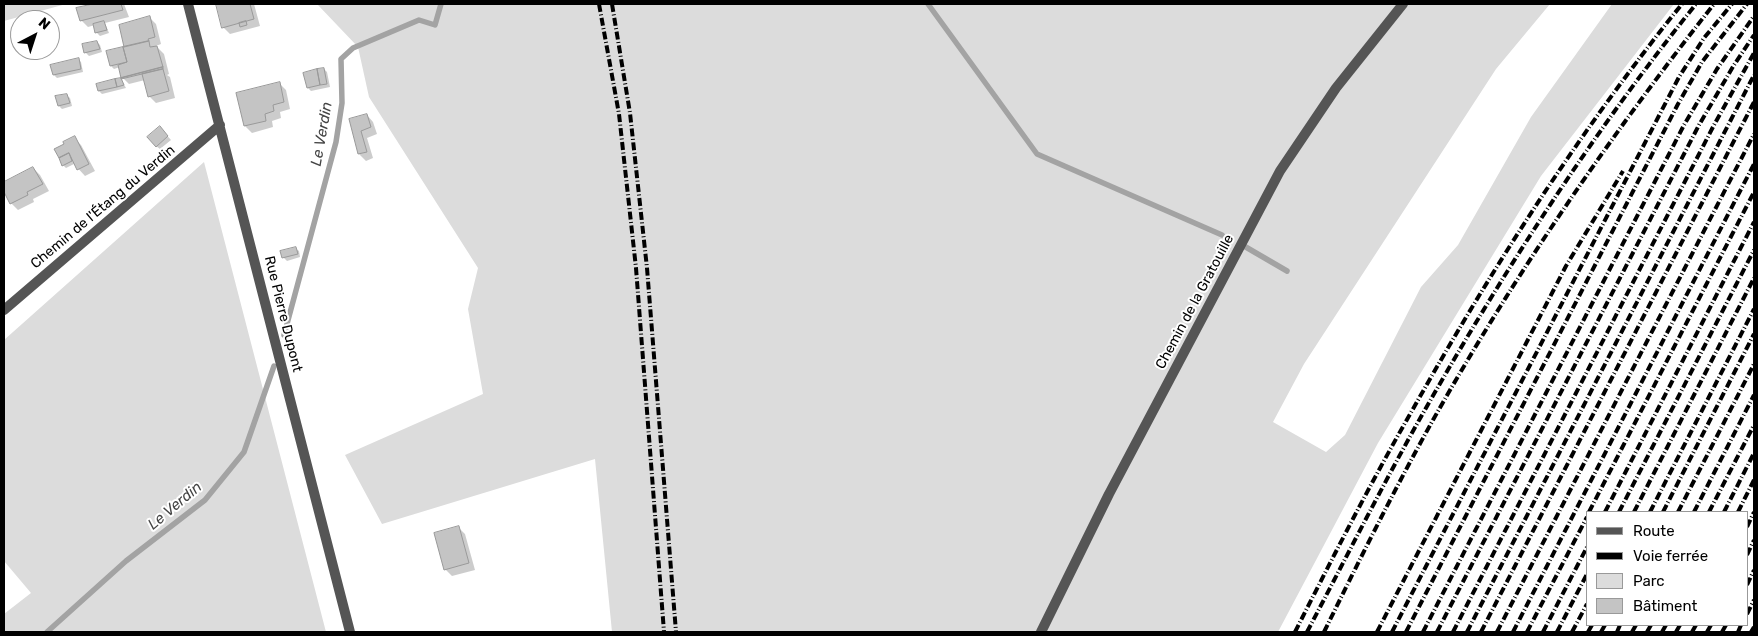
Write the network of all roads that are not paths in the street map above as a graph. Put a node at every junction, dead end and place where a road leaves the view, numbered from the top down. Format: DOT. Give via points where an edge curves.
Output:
graph roads {
  1 [pos="188,4"];
  2 [pos="1403,4"];
  3 [pos="220,125"];
  4 [pos="4,310"];
  5 [pos="350,632"];
  6 [pos="1041,632"];
  1 -- 3 [label="street, Rue Pierre Dupont"];
  2 -- 6 [label="street, Chemin de la Gratouille" via="1336,88 1280,171 1109,494"];
  3 -- 4 [label="street, Chemin de l'Étang du Verdin"];
  3 -- 5 [label="street, Rue Pierre Dupont"];
}
